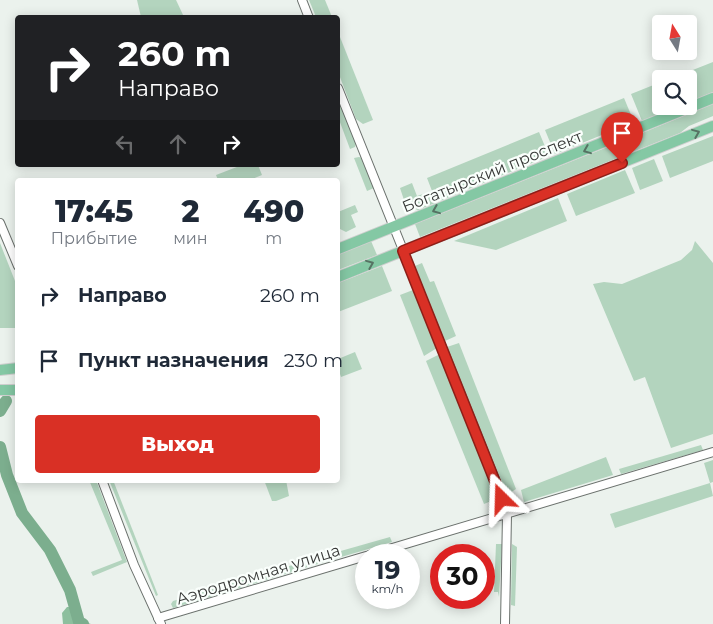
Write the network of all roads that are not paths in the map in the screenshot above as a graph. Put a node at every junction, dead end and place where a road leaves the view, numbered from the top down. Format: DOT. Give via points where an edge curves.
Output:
graph roads {
  1 [pos="302,0"];
  2 [pos="309,15"];
  3 [pos="340,93"];
  4 [pos="710,100"];
  5 [pos="713,126"];
  6 [pos="0,223"];
  7 [pos="393,227"];
  8 [pos="340,248"];
  9 [pos="403,251"];
  10 [pos="15,259"];
  11 [pos="340,276"];
  12 [pos="15,368"];
  13 [pos="0,370"];
  14 [pos="0,390"];
  15 [pos="15,390"];
  16 [pos="713,452"];
  17 [pos="103,483"];
  18 [pos="506,514"];
  19 [pos="405,544"];
  20 [pos="355,559"];
  21 [pos="160,621"];
  22 [pos="505,624"];
  1 -- 2 [label="street"];
  3 -- 7 [label="street"];
  4 -- 7 [label="main road, Богатырский проспект, one-way"];
  9 -- 5 [label="main road, one-way"];
  6 -- 10 [label="street"];
  7 -- 8 [label="main road, Богатырский проспект"];
  7 -- 9 [label="street"];
  11 -- 9 [label="main road, one-way"];
  9 -- 18 [label="street"];
  12 -- 13 [label="main road"];
  14 -- 15 [label="main road"];
  16 -- 18 [label="street, Аэродромная улица"];
  17 -- 21 [label="street" via="134,565"];
  18 -- 19 [label="street, Аэродромная улица"];
  18 -- 22 [label="street"];
  20 -- 21 [label="street, Аэродромная улица"];
}
